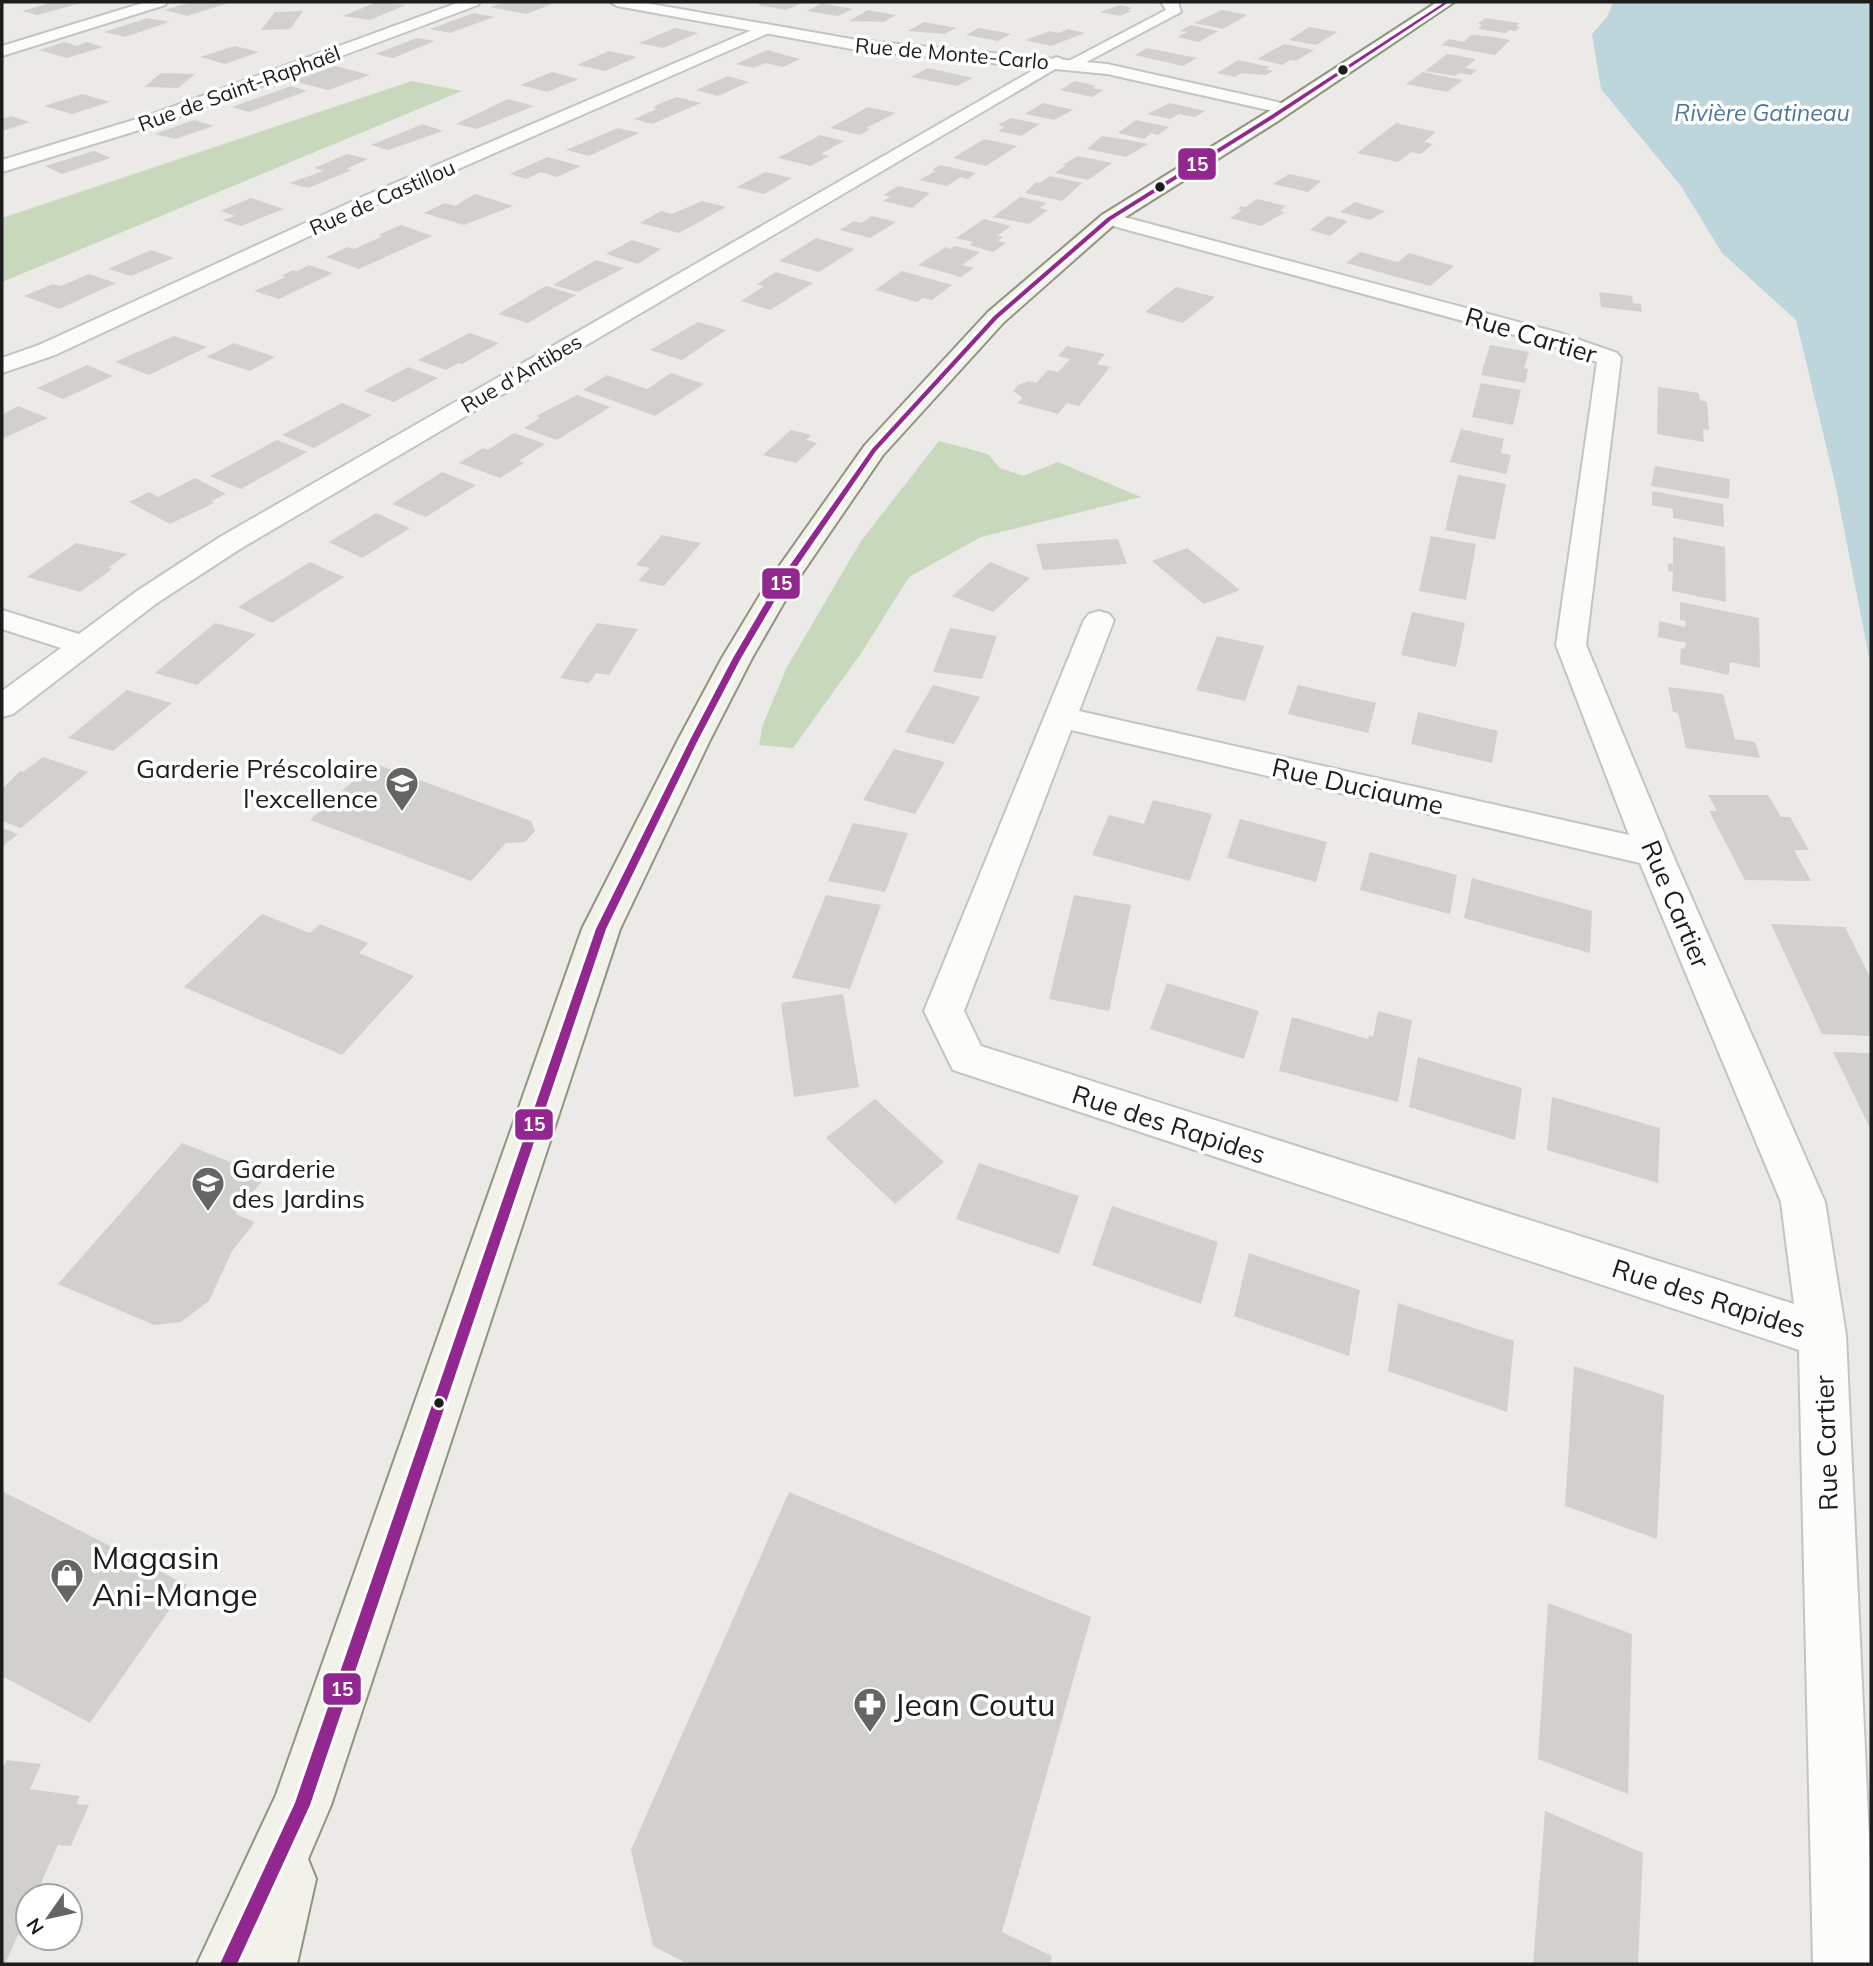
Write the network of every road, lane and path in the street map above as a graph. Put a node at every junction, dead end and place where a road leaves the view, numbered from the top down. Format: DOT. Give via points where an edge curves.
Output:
graph roads {
  1 [pos="160,2"];
  2 [pos="473,2"];
  3 [pos="617,2"];
  4 [pos="1168,2"];
  5 [pos="1447,2"];
  6 [pos="764,30"];
  7 [pos="2,51"];
  8 [pos="1063,63"];
  9 [pos="1286,108"];
  10 [pos="2,166"];
  11 [pos="1110,219"];
  12 [pos="2,366"];
  13 [pos="2,619"];
  14 [pos="1099,620"];
  15 [pos="84,645"];
  16 [pos="2,707"];
  17 [pos="1063,718"];
  18 [pos="1654,853"];
  19 [pos="1822,1335"];
  20 [pos="302,1805"];
  21 [pos="228,1964"];
  22 [pos="266,1964"];
  23 [pos="1844,1964"];
  1 -- 7 [label="street"];
  2 -- 10 [label="street, Rue de Saint-Raphaël" via="225,95"];
  3 -- 6 [label="street, Rue de Monte-Carlo"];
  4 -- 8 [label="street, Rue d'Antibes" via="1174,12"];
  5 -- 9 [label="main road"];
  6 -- 8 [label="street, Rue de Monte-Carlo" via="857,45"];
  6 -- 12 [label="street, Rue de Castillou" via="369,201 47,350"];
  8 -- 9 [label="street, Rue de Monte-Carlo"];
  8 -- 15 [label="street, Rue d'Antibes" via="230,543"];
  9 -- 11 [label="main road"];
  11 -- 18 [label="street, Rue Cartier" via="1552,338 1609,358 1571,645"];
  11 -- 20 [label="main road" via="996,317 874,450 780,585 694,740 601,929"];
  13 -- 15 [label="street"];
  14 -- 17 [label="street, Rue des Rapides"];
  15 -- 16 [label="street, Rue d'Antibes"];
  17 -- 18 [label="street, Rue Duciaume"];
  17 -- 19 [label="street, Rue des Rapides" via="944,1011 967,1058"];
  18 -- 19 [label="street, Rue Cartier" via="1803,1202"];
  19 -- 23 [label="street, Rue Cartier"];
  20 -- 21 [label="main road"];
  20 -- 22 [label="main road"];
}
